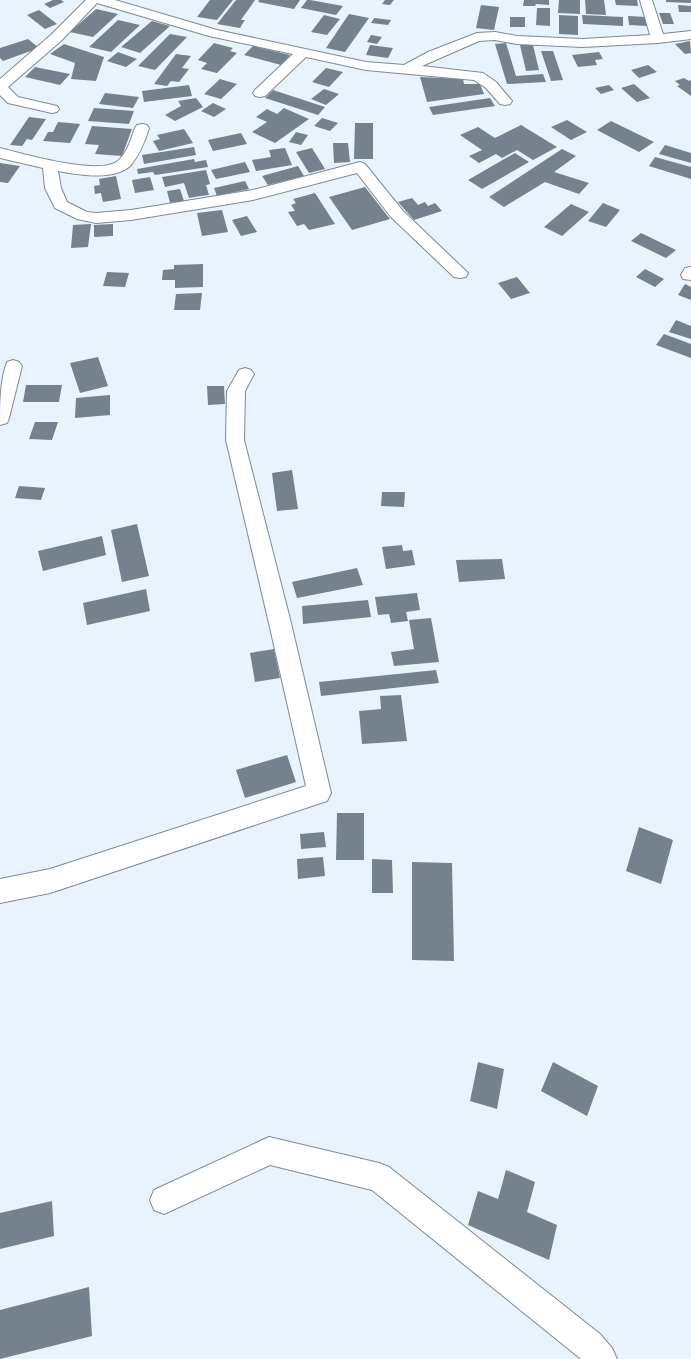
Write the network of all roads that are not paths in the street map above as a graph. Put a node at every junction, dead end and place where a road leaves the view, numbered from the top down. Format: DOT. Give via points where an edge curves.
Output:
graph roads {
  1 [pos="93,0"];
  2 [pos="101,0"];
  3 [pos="646,0"];
  4 [pos="691,35"];
  5 [pos="658,39"];
  6 [pos="304,52"];
  7 [pos="406,68"];
  8 [pos="0,86"];
  9 [pos="260,92"];
  10 [pos="505,101"];
  11 [pos="52,109"];
  12 [pos="142,128"];
  13 [pos="0,153"];
  14 [pos="50,166"];
  15 [pos="460,273"];
  16 [pos="14,366"];
  17 [pos="245,374"];
  18 [pos="0,418"];
  19 [pos="0,891"];
  20 [pos="164,1200"];
  21 [pos="601,1359"];
  1 -- 8 [label="street" via="57,37"];
  2 -- 6 [label="street" via="214,32"];
  3 -- 5 [label="street"];
  4 -- 5 [label="street"];
  5 -- 7 [label="street" via="583,43 517,40 495,36 477,37"];
  6 -- 7 [label="street" via="366,66"];
  6 -- 9 [label="street"];
  7 -- 10 [label="street" via="478,76 491,85"];
  8 -- 11 [label="street" via="13,100"];
  12 -- 14 [label="street" via="130,157 121,166 109,171"];
  13 -- 14 [label="street"];
  14 -- 15 [label="street" via="53,188 61,205 83,216 96,218 131,215 253,194 360,167 397,214"];
  16 -- 18 [label="street"];
  17 -- 19 [label="street" via="236,391 235,440 319,793 50,880"];
  20 -- 21 [label="street" via="268,1151 379,1178 589,1345"];
}
